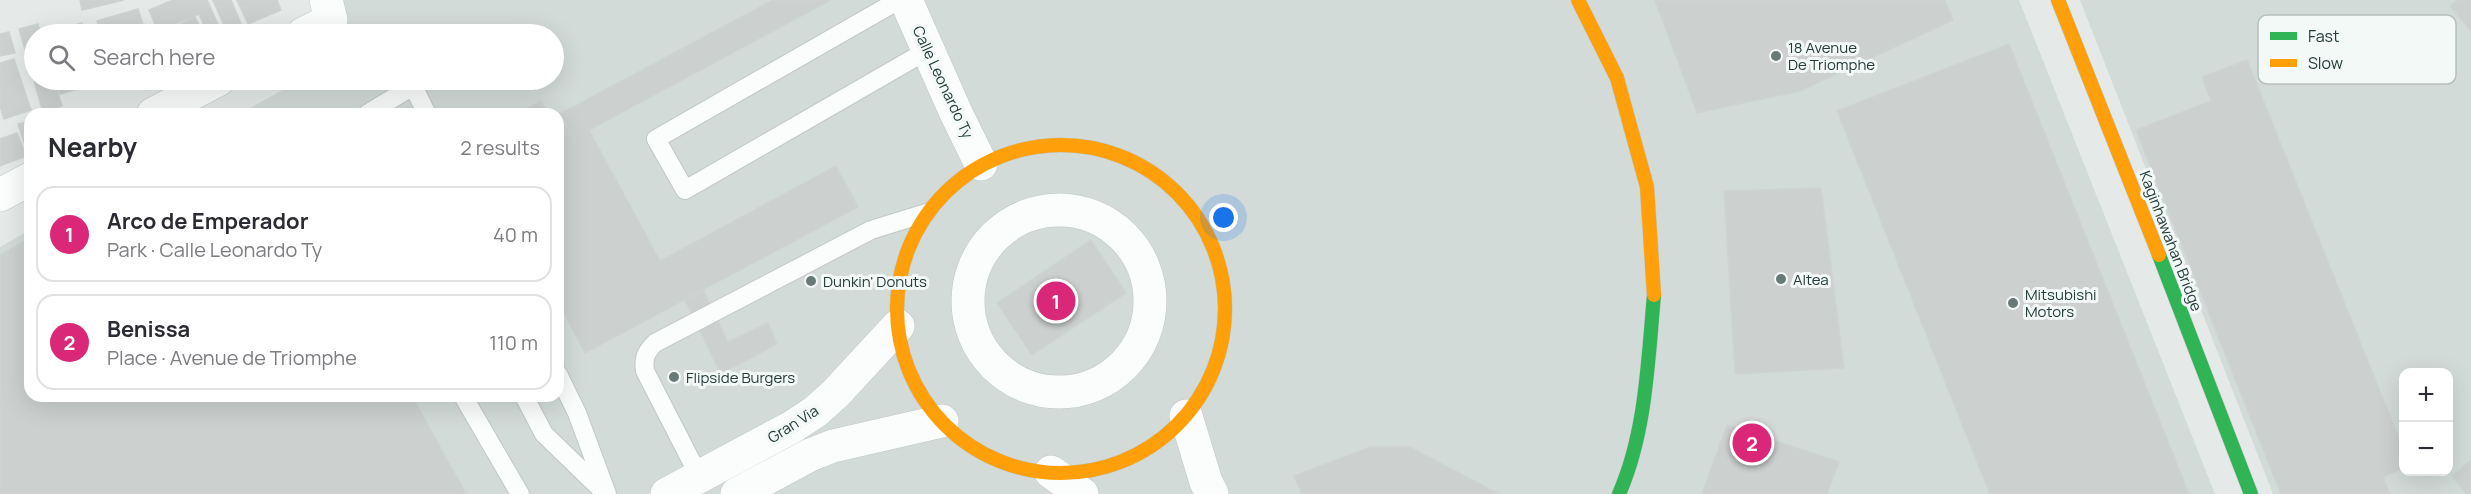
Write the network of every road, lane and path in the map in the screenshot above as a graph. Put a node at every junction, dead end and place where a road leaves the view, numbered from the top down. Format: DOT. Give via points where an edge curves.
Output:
graph roads {
  1 [pos="899,0"];
  2 [pos="906,0"];
  3 [pos="1578,0"];
  4 [pos="2058,0"];
  5 [pos="928,50"];
  6 [pos="199,90"];
  7 [pos="406,90"];
  8 [pos="415,90"];
  9 [pos="164,108"];
  10 [pos="377,108"];
  11 [pos="424,108"];
  12 [pos="981,164"];
  13 [pos="24,182"];
  14 [pos="0,195"];
  15 [pos="926,213"];
  16 [pos="1012,222"];
  17 [pos="898,326"];
  18 [pos="564,387"];
  19 [pos="466,402"];
  20 [pos="527,402"];
  21 [pos="1186,416"];
  22 [pos="942,421"];
  23 [pos="1051,472"];
  24 [pos="699,476"];
  25 [pos="520,494"];
  26 [pos="606,494"];
  27 [pos="667,494"];
  28 [pos="737,494"];
  29 [pos="1082,494"];
  30 [pos="1212,494"];
  31 [pos="1619,494"];
  32 [pos="2250,494"];
  1 -- 5 [label="lane" via="656,139 685,190"];
  2 -- 5 [label="street, Calle Leonardo Ty"];
  3 -- 31 [label="street" via="1617,78 1647,187 1654,292 1646,391"];
  4 -- 32 [label="street, Kaginhawahan Bridge"];
  5 -- 12 [label="street, Calle Leonardo Ty"];
  6 -- 9 [label="street"];
  7 -- 10 [label="lane"];
  8 -- 11 [label="lane"];
  12 -- 15 [label="street" via="959,179"];
  12 -- 21 [label="street" via="1037,146 1098,149 1154,174 1178,193 1198,217 1222,273 1226,303 1224,334 1213,373"];
  13 -- 14 [label="street"];
  15 -- 17 [label="street" via="909,245 899,279"];
  15 -- 24 [label="lane" via="871,230 655,343 647,351 643,360 645,371"];
  16 -- 16 [label="street" via="994,237 971,277 971,324 980,345 1012,379 1033,388 1067,391 1100,383 1118,371 1144,335 1150,313 1150,287 1142,262 1128,241 1085,214 1059,210 1034,213"];
  17 -- 22 [label="street" via="906,361 920,393"];
  17 -- 24 [label="street, Gran Via" via="815,412"];
  18 -- 26 [label="lane"];
  19 -- 25 [label="lane"];
  20 -- 26 [label="lane" via="544,434"];
  21 -- 23 [label="street" via="1168,434 1125,460 1076,472"];
  21 -- 30 [label="street"];
  22 -- 23 [label="street" via="991,457 1020,468"];
  22 -- 28 [label="street" via="833,446"];
  23 -- 29 [label="street"];
  24 -- 27 [label="street, Gran Via"];
}
